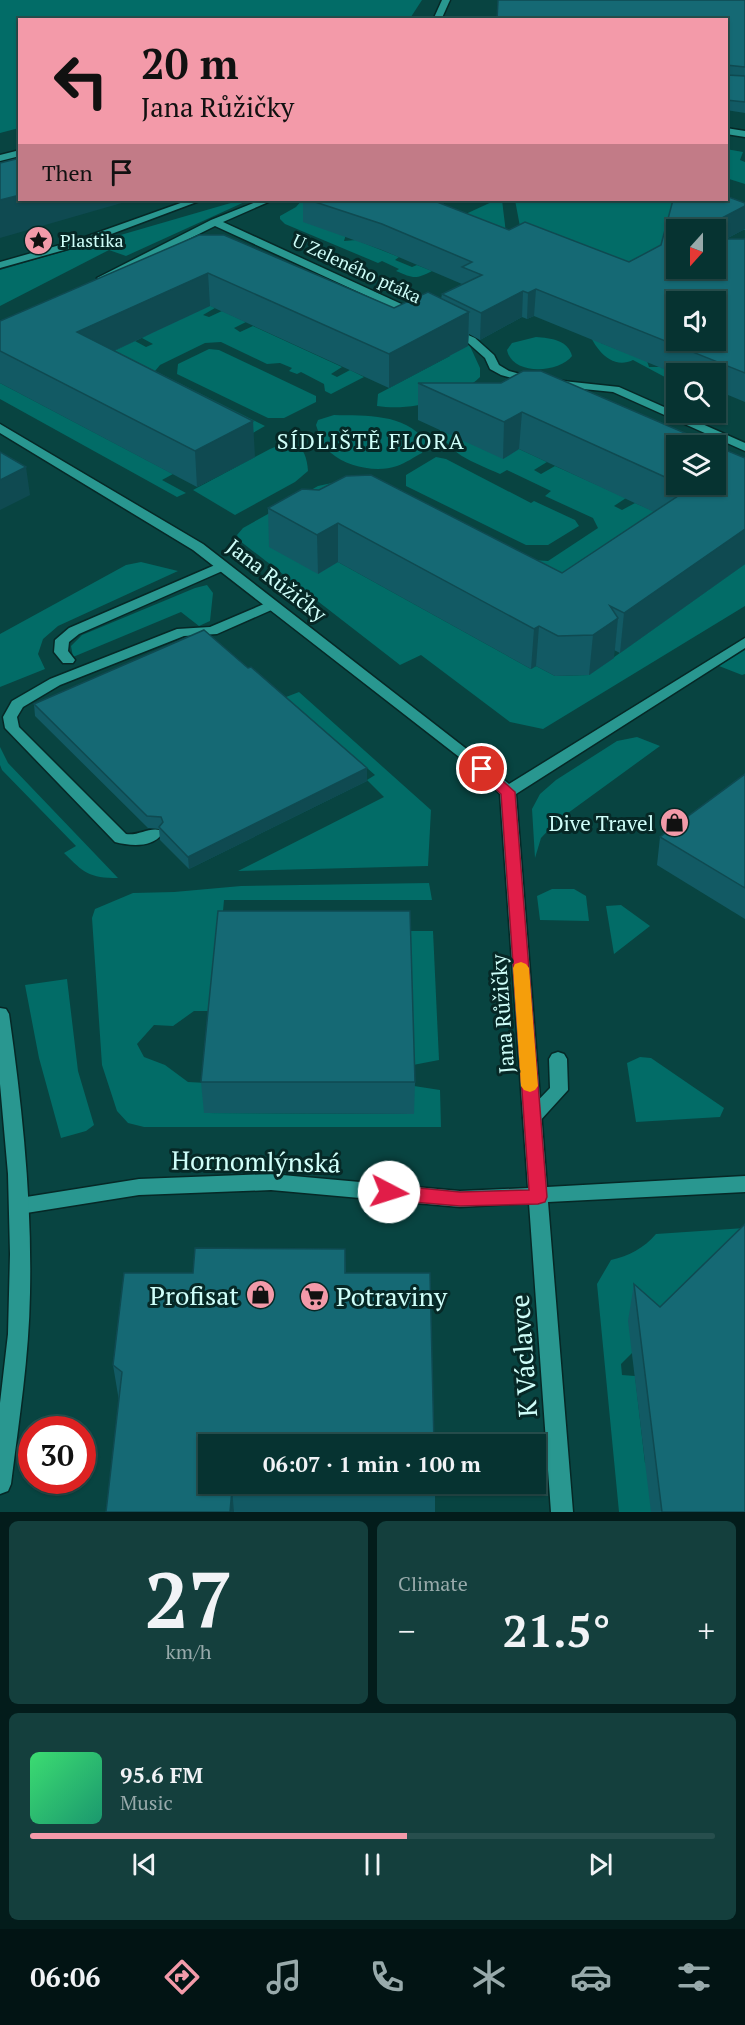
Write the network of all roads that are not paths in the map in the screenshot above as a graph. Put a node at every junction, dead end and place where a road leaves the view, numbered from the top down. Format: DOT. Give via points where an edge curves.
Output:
graph roads {
  1 [pos="446,0"];
  2 [pos="438,18"];
  3 [pos="728,131"];
  4 [pos="745,134"];
  5 [pos="18,154"];
  6 [pos="0,158"];
  7 [pos="193,201"];
  8 [pos="266,201"];
  9 [pos="215,222"];
  10 [pos="0,265"];
  11 [pos="94,282"];
  12 [pos="0,428"];
  13 [pos="745,447"];
  14 [pos="222,566"];
  15 [pos="271,605"];
  16 [pos="745,642"];
  17 [pos="68,660"];
  18 [pos="508,792"];
  19 [pos="154,834"];
  20 [pos="0,1014"];
  21 [pos="558,1059"];
  22 [pos="532,1118"];
  23 [pos="745,1184"];
  24 [pos="538,1197"];
  25 [pos="20,1206"];
  26 [pos="0,1484"];
  27 [pos="562,1512"];
  1 -- 2 [label="street"];
  3 -- 4 [label="street"];
  5 -- 6 [label="street"];
  7 -- 10 [label="street" via="78,243"];
  8 -- 9 [label="street"];
  9 -- 11 [label="street"];
  9 -- 13 [label="street, U Zeleného ptáka" via="471,340 490,357 494,367 505,373 534,381 615,389"];
  12 -- 14 [label="street, Jana Růžičky" via="198,547"];
  14 -- 15 [label="street, Jana Růžičky"];
  14 -- 17 [label="street" via="74,631 62,640 61,652"];
  15 -- 18 [label="street, Jana Růžičky"];
  15 -- 19 [label="street" via="212,631 182,632 55,682 17,704 10,717 12,728 121,838 143,840"];
  16 -- 18 [label="street"];
  18 -- 22 [label="street, Jana Růžičky"];
  20 -- 25 [label="street" via="12,1097"];
  21 -- 22 [label="street" via="559,1090"];
  22 -- 24 [label="street, Jana Růžičky"];
  23 -- 24 [label="street, Hornomlýnská"];
  24 -- 25 [label="street, Hornomlýnská" via="460,1199 272,1182 139,1187"];
  24 -- 27 [label="street, K Václavce"];
  25 -- 26 [label="street" via="18,1333"];
}
